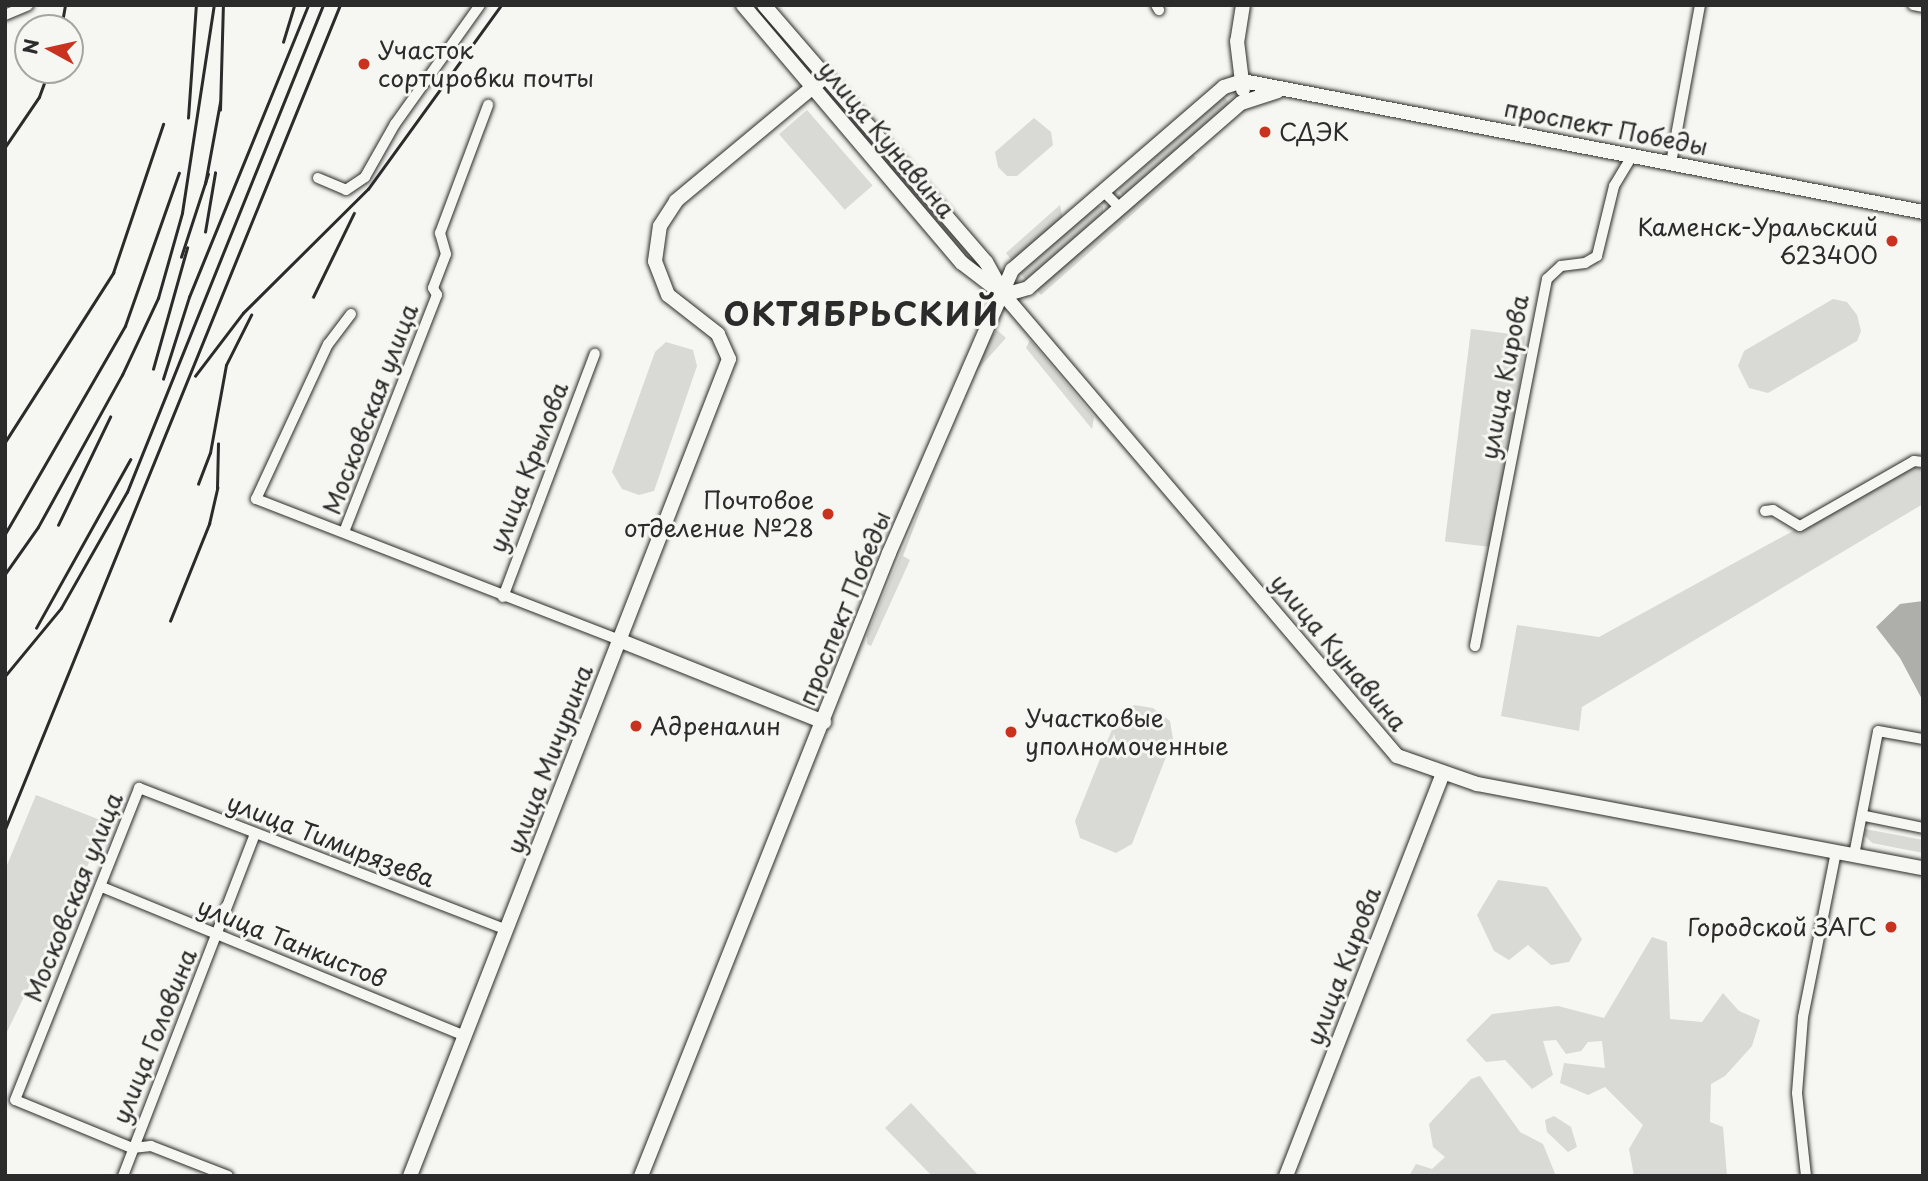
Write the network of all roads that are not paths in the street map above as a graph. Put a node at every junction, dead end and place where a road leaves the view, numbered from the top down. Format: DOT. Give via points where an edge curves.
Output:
graph roads {
  1 [pos="28,5"];
  2 [pos="480,5"];
  3 [pos="743,5"];
  4 [pos="764,5"];
  5 [pos="1243,5"];
  6 [pos="1700,5"];
  7 [pos="1913,5"];
  8 [pos="1923,7"];
  9 [pos="5,15"];
  10 [pos="1237,41"];
  11 [pos="825,77"];
  12 [pos="1243,81"];
  13 [pos="813,87"];
  14 [pos="1224,87"];
  15 [pos="1279,90"];
  16 [pos="1241,103"];
  17 [pos="488,105"];
  18 [pos="1632,156"];
  19 [pos="1671,163"];
  20 [pos="318,178"];
  21 [pos="1104,191"];
  22 [pos="1120,208"];
  23 [pos="1923,212"];
  24 [pos="1004,295"];
  25 [pos="351,314"];
  26 [pos="595,354"];
  27 [pos="1923,462"];
  28 [pos="1765,511"];
  29 [pos="344,532"];
  30 [pos="503,597"];
  31 [pos="619,640"];
  32 [pos="1475,646"];
  33 [pos="824,722"];
  34 [pos="1923,739"];
  35 [pos="1443,774"];
  36 [pos="139,788"];
  37 [pos="1865,816"];
  38 [pos="1923,828"];
  39 [pos="255,834"];
  40 [pos="1836,852"];
  41 [pos="1854,855"];
  42 [pos="1923,868"];
  43 [pos="102,887"];
  44 [pos="507,930"];
  45 [pos="217,935"];
  46 [pos="466,1036"];
  47 [pos="132,1148"];
  48 [pos="123,1176"];
  49 [pos="228,1176"];
  50 [pos="411,1176"];
  51 [pos="641,1176"];
  52 [pos="1286,1176"];
  53 [pos="1806,1176"];
  1 -- 9 [label="street"];
  2 -- 20 [label="street" via="395,124 365,177 346,190"];
  3 -- 13 [label="main road, улица Кунавина"];
  4 -- 11 [label="main road, улица Кунавина"];
  5 -- 10 [label="main road"];
  6 -- 19 [label="street"];
  7 -- 8 [label="street"];
  10 -- 12 [label="main road"];
  10 -- 14 [label="main road"];
  11 -- 13 [label="main road"];
  11 -- 24 [label="main road, улица Кунавина" via="986,262"];
  12 -- 14 [label="main road, проспект Победы"];
  12 -- 15 [label="main road, проспект Победы"];
  12 -- 16 [label="main road"];
  13 -- 24 [label="main road, улица Кунавина" via="962,263"];
  13 -- 31 [label="main road, улица Мичурина" via="676,201 660,226 655,261 668,295 718,334 729,359"];
  14 -- 21 [label="main road, проспект Победы"];
  15 -- 16 [label="main road, проспект Победы"];
  15 -- 18 [label="main road, проспект Победы"];
  16 -- 22 [label="main road, проспект Победы"];
  17 -- 29 [label="street, Московская улица" via="440,233 446,254 433,288 437,295"];
  18 -- 19 [label="main road, проспект Победы"];
  18 -- 32 [label="street, улица Кирова" via="1614,186 1597,256 1585,263 1561,266 1547,279"];
  19 -- 23 [label="main road, проспект Победы"];
  21 -- 22 [label="street"];
  21 -- 24 [label="main road, проспект Победы" via="1013,270"];
  22 -- 24 [label="main road, проспект Победы" via="1028,288"];
  24 -- 33 [label="main road, проспект Победы" via="980,336"];
  24 -- 35 [label="main road, улица Кунавина" via="1243,571 1386,746 1397,756"];
  25 -- 29 [label="street" via="328,344 256,499"];
  26 -- 30 [label="street, улица Крылова"];
  27 -- 28 [label="street" via="1914,461 1800,526 1773,510"];
  29 -- 30 [label="street"];
  30 -- 31 [label="street"];
  31 -- 33 [label="main road"];
  31 -- 44 [label="main road, улица Мичурина"];
  33 -- 51 [label="main road, проспект Победы"];
  34 -- 41 [label="street" via="1878,731"];
  35 -- 40 [label="main road, улица Кунавина" via="1660,821"];
  35 -- 52 [label="main road, улица Кирова"];
  36 -- 39 [label="street, улица Тимирязева"];
  36 -- 43 [label="street, Московская улица"];
  37 -- 38 [label="street"];
  39 -- 44 [label="street, улица Тимирязева"];
  39 -- 45 [label="street, улица Головина"];
  40 -- 41 [label="main road, улица Кунавина"];
  40 -- 53 [label="street" via="1803,1017 1797,1093"];
  41 -- 42 [label="main road, улица Кунавина"];
  43 -- 45 [label="street, улица Танкистов"];
  43 -- 47 [label="street, Московская улица" via="15,1100"];
  44 -- 46 [label="main road, улица Мичурина"];
  45 -- 46 [label="street, улица Танкистов"];
  45 -- 47 [label="street, улица Головина"];
  46 -- 50 [label="main road, улица Мичурина"];
  47 -- 48 [label="street, улица Головина"];
  47 -- 49 [label="street" via="151,1146"];
}
